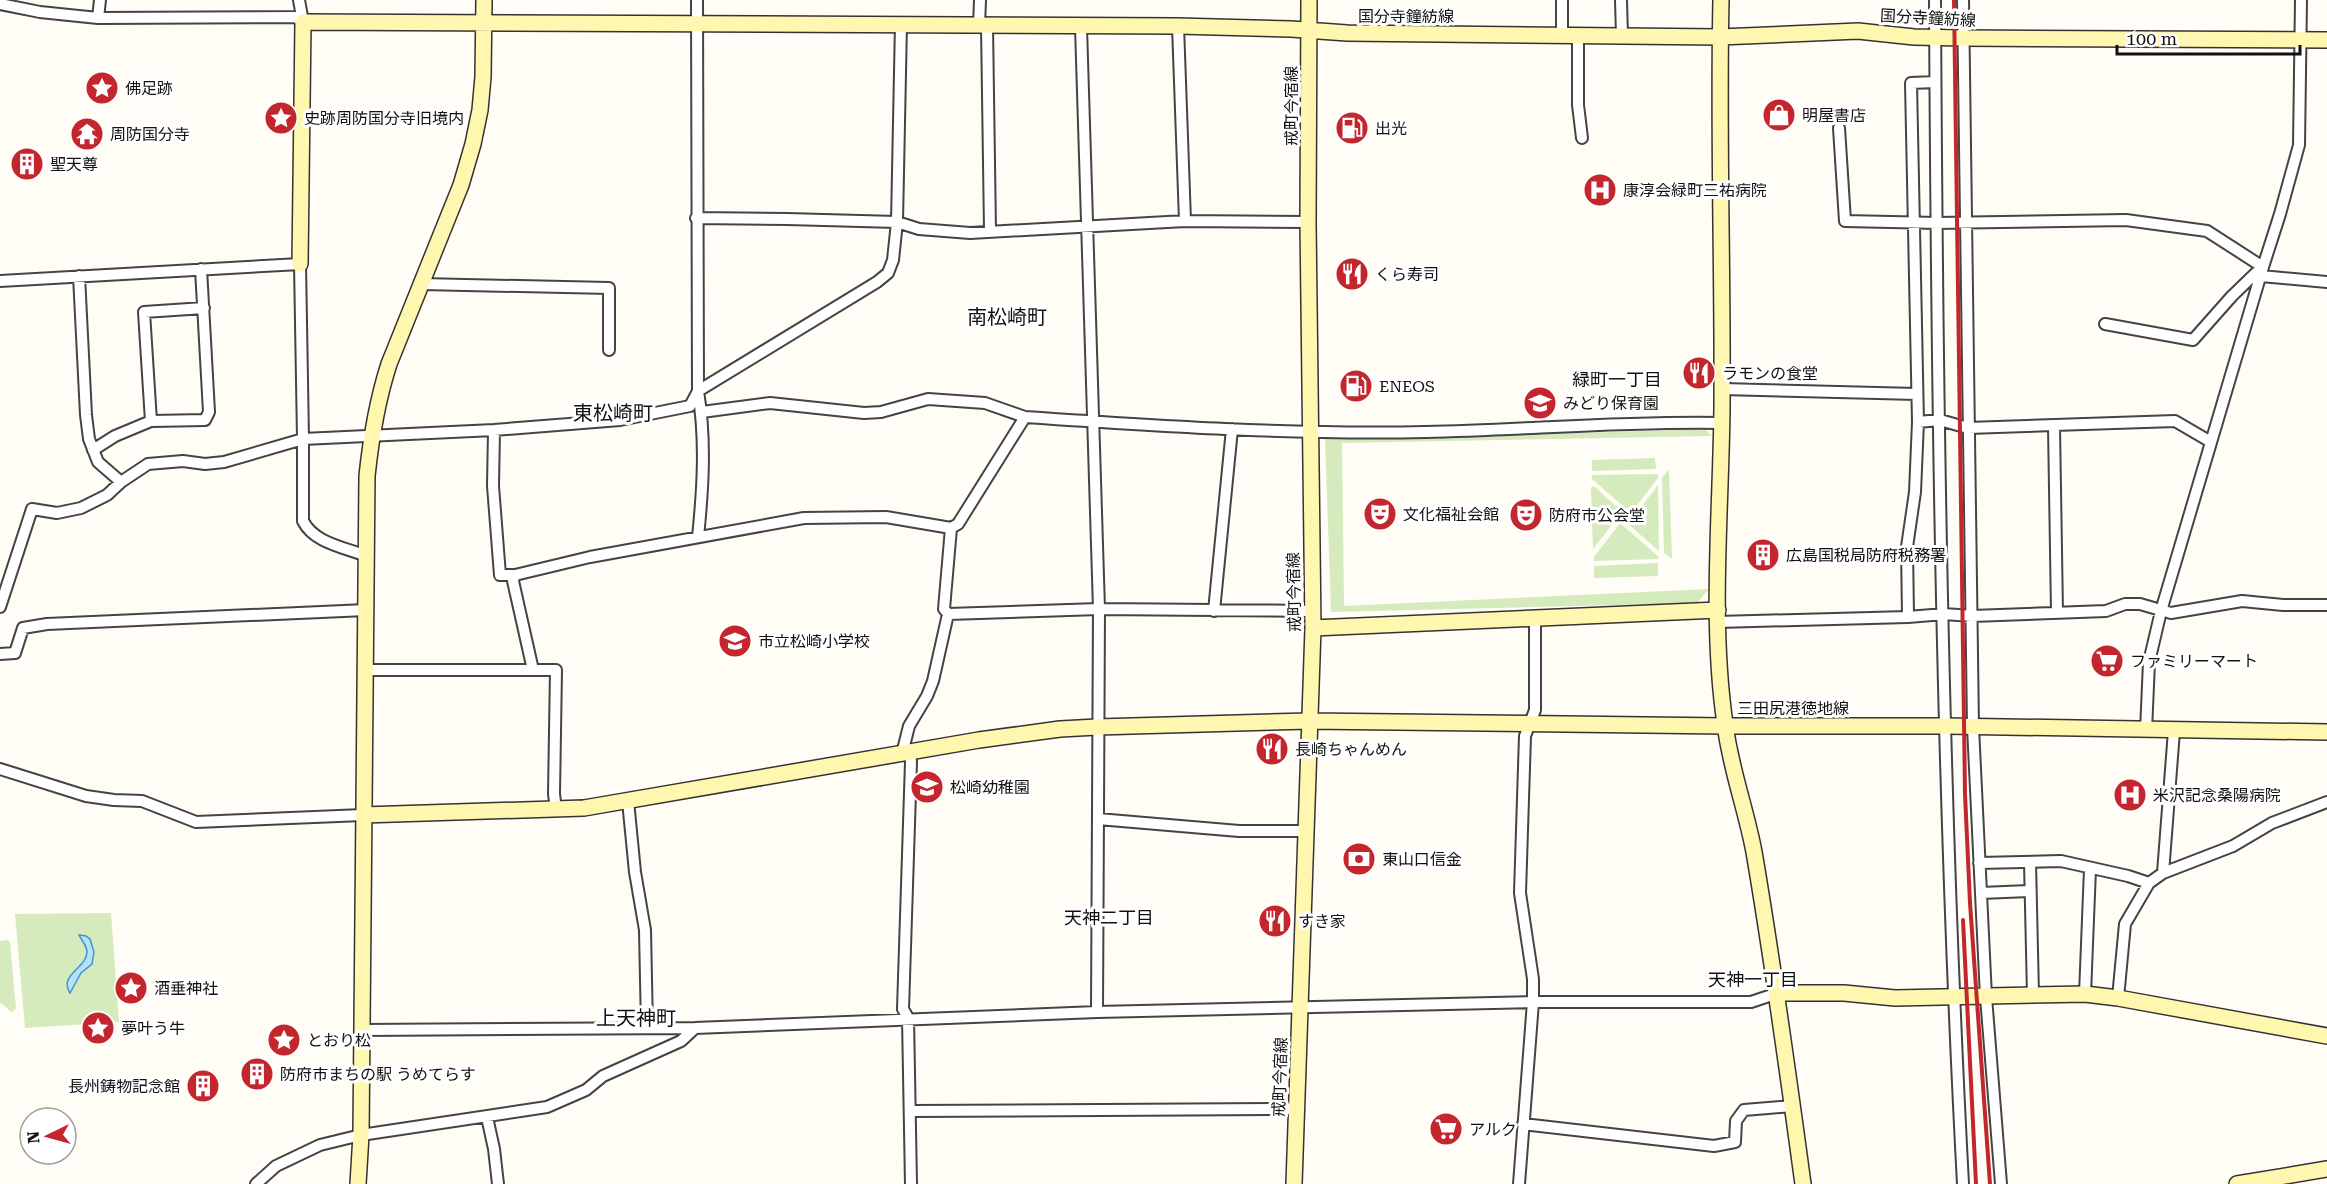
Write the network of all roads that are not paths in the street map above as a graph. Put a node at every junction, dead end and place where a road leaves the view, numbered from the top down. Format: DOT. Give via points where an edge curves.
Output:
graph roads {
  1 [pos="100,0"];
  2 [pos="299,0"];
  3 [pos="484,0"];
  4 [pos="697,0"];
  5 [pos="980,0"];
  6 [pos="1309,0"];
  7 [pos="1562,0"];
  8 [pos="1621,0"];
  9 [pos="1721,0"];
  10 [pos="1935,0"];
  11 [pos="1963,0"];
  12 [pos="2301,0"];
  13 [pos="0,4"];
  14 [pos="27,4"];
  15 [pos="98,18"];
  16 [pos="303,22"];
  17 [pos="484,22"];
  18 [pos="901,23"];
  19 [pos="697,24"];
  20 [pos="983,26"];
  21 [pos="1178,26"];
  22 [pos="1081,27"];
  23 [pos="1309,32"];
  24 [pos="1562,35"];
  25 [pos="1578,35"];
  26 [pos="1622,36"];
  27 [pos="1720,36"];
  28 [pos="1935,37"];
  29 [pos="1963,38"];
  30 [pos="2300,39"];
  31 [pos="2327,40"];
  32 [pos="1935,82"];
  33 [pos="1839,128"];
  34 [pos="1582,138"];
  35 [pos="696,218"];
  36 [pos="1185,221"];
  37 [pos="897,222"];
  38 [pos="1308,222"];
  39 [pos="1913,222"];
  40 [pos="1937,223"];
  41 [pos="1966,223"];
  42 [pos="1087,225"];
  43 [pos="990,231"];
  44 [pos="300,264"];
  45 [pos="201,269"];
  46 [pos="2262,271"];
  47 [pos="79,276"];
  48 [pos="0,281"];
  49 [pos="2327,282"];
  50 [pos="421,284"];
  51 [pos="204,308"];
  52 [pos="2105,324"];
  53 [pos="609,350"];
  54 [pos="1722,389"];
  55 [pos="698,391"];
  56 [pos="1917,393"];
  57 [pos="702,412"];
  58 [pos="1025,417"];
  59 [pos="1940,420"];
  60 [pos="1094,421"];
  61 [pos="151,422"];
  62 [pos="1918,422"];
  63 [pos="1722,423"];
  64 [pos="2054,426"];
  65 [pos="1968,428"];
  66 [pos="1232,429"];
  67 [pos="494,430"];
  68 [pos="1310,432"];
  69 [pos="372,436"];
  70 [pos="303,439"];
  71 [pos="2211,442"];
  72 [pos="93,450"];
  73 [pos="121,482"];
  74 [pos="951,528"];
  75 [pos="698,537"];
  76 [pos="366,556"];
  77 [pos="515,575"];
  78 [pos="2327,605"];
  79 [pos="0,607"];
  80 [pos="1099,609"];
  81 [pos="366,610"];
  82 [pos="1214,611"];
  83 [pos="1312,611"];
  84 [pos="2161,611"];
  85 [pos="2057,612"];
  86 [pos="948,614"];
  87 [pos="1944,614"];
  88 [pos="1718,616"];
  89 [pos="1972,616"];
  90 [pos="1535,617"];
  91 [pos="1908,617"];
  92 [pos="1313,628"];
  93 [pos="0,654"];
  94 [pos="365,670"];
  95 [pos="533,670"];
  96 [pos="1309,721"];
  97 [pos="1530,723"];
  98 [pos="1725,726"];
  99 [pos="1946,726"];
  100 [pos="1097,727"];
  101 [pos="1973,727"];
  102 [pos="2146,731"];
  103 [pos="2174,731"];
  104 [pos="2327,732"];
  105 [pos="906,753"];
  106 [pos="0,769"];
  107 [pos="628,801"];
  108 [pos="2327,802"];
  109 [pos="556,810"];
  110 [pos="363,815"];
  111 [pos="1098,819"];
  112 [pos="1306,831"];
  113 [pos="2030,862"];
  114 [pos="1979,863"];
  115 [pos="2090,869"];
  116 [pos="2163,873"];
  117 [pos="2149,883"];
  118 [pos="2029,891"];
  119 [pos="1981,893"];
  120 [pos="1778,993"];
  121 [pos="2085,994"];
  122 [pos="2033,995"];
  123 [pos="1953,996"];
  124 [pos="1986,997"];
  125 [pos="2118,998"];
  126 [pos="1533,1002"];
  127 [pos="1300,1008"];
  128 [pos="1097,1012"];
  129 [pos="908,1018"];
  130 [pos="647,1028"];
  131 [pos="695,1028"];
  132 [pos="361,1030"];
  133 [pos="2327,1036"];
  134 [pos="1793,1106"];
  135 [pos="1296,1109"];
  136 [pos="911,1111"];
  137 [pos="487,1117"];
  138 [pos="1523,1124"];
  139 [pos="361,1135"];
  140 [pos="2327,1169"];
  141 [pos="256,1184"];
  142 [pos="358,1184"];
  143 [pos="498,1184"];
  144 [pos="911,1184"];
  145 [pos="1294,1184"];
  146 [pos="1519,1184"];
  147 [pos="1803,1184"];
  148 [pos="1963,1184"];
  149 [pos="2001,1184"];
  150 [pos="2239,1184"];
  1 -- 15 [label="street"];
  2 -- 16 [label="street"];
  3 -- 17 [label="street"];
  4 -- 19 [label="street"];
  5 -- 20 [label="street"];
  6 -- 23 [label="street, 戒町今宿線"];
  7 -- 24 [label="street"];
  8 -- 26 [label="street"];
  9 -- 27 [label="street"];
  10 -- 28 [label="street"];
  11 -- 29 [label="street"];
  12 -- 30 [label="street"];
  13 -- 14 [label="street"];
  14 -- 15 [label="street" via="40,12"];
  15 -- 16 [label="street" via="295,17"];
  16 -- 17 [label="street, 国分寺鐘紡線"];
  16 -- 44 [label="street"];
  17 -- 19 [label="street, 国分寺鐘紡線"];
  17 -- 50 [label="street" via="482,99 473,144 461,185"];
  18 -- 19 [label="street, 国分寺鐘紡線"];
  18 -- 20 [label="street, 国分寺鐘紡線"];
  18 -- 37 [label="street"];
  19 -- 35 [label="street"];
  20 -- 22 [label="street, 国分寺鐘紡線"];
  20 -- 43 [label="street"];
  21 -- 22 [label="street, 国分寺鐘紡線"];
  21 -- 23 [label="street, 国分寺鐘紡線" via="1291,28"];
  21 -- 36 [label="street"];
  22 -- 42 [label="street"];
  23 -- 24 [label="street, 国分寺鐘紡線"];
  23 -- 38 [label="street, 戒町今宿線"];
  24 -- 25 [label="street, 国分寺鐘紡線"];
  25 -- 26 [label="street, 国分寺鐘紡線"];
  25 -- 34 [label="street"];
  26 -- 27 [label="street, 国分寺鐘紡線"];
  27 -- 28 [label="street, 国分寺鐘紡線" via="1858,31"];
  27 -- 54 [label="street"];
  28 -- 29 [label="street, 国分寺鐘紡線"];
  28 -- 32 [label="street"];
  29 -- 30 [label="street, 国分寺鐘紡線"];
  29 -- 41 [label="street"];
  30 -- 31 [label="street, 国分寺鐘紡線"];
  30 -- 46 [label="street" via="2299,145"];
  32 -- 39 [label="street" via="1911,83"];
  32 -- 40 [label="street"];
  33 -- 39 [label="street" via="1845,221"];
  35 -- 37 [label="street"];
  35 -- 55 [label="street"];
  36 -- 38 [label="street"];
  36 -- 42 [label="street"];
  37 -- 43 [label="street" via="919,229"];
  37 -- 55 [label="street" via="888,273"];
  38 -- 68 [label="street, 戒町今宿線"];
  39 -- 40 [label="street"];
  39 -- 56 [label="street"];
  40 -- 41 [label="street"];
  40 -- 59 [label="street"];
  41 -- 46 [label="street" via="2126,220 2207,231"];
  41 -- 65 [label="street"];
  42 -- 43 [label="street"];
  42 -- 60 [label="street"];
  44 -- 45 [label="street"];
  44 -- 70 [label="street"];
  45 -- 47 [label="street"];
  45 -- 51 [label="street"];
  46 -- 49 [label="street"];
  46 -- 52 [label="street" via="2232,296 2193,340"];
  46 -- 71 [label="street"];
  47 -- 48 [label="street"];
  47 -- 72 [label="street" via="86,415"];
  50 -- 53 [label="street" via="609,288"];
  50 -- 69 [label="street" via="380,390"];
  51 -- 61 [label="street" via="209,412 205,420"];
  51 -- 61 [label="street" via="144,312"];
  54 -- 56 [label="street"];
  54 -- 63 [label="street"];
  55 -- 57 [label="street"];
  55 -- 67 [label="street" via="690,406 620,420"];
  56 -- 62 [label="street"];
  57 -- 58 [label="street" via="770,403 864,413 928,399 985,403"];
  57 -- 75 [label="street" via="704,475"];
  58 -- 60 [label="street"];
  58 -- 74 [label="street" via="958,524"];
  59 -- 62 [label="street"];
  59 -- 65 [label="street"];
  59 -- 87 [label="street"];
  60 -- 66 [label="street"];
  60 -- 80 [label="street"];
  61 -- 72 [label="street" via="115,436"];
  62 -- 91 [label="street" via="1915,492 1907,547"];
  63 -- 68 [label="street" via="1655,421 1426,432"];
  63 -- 88 [label="street"];
  64 -- 65 [label="street"];
  64 -- 71 [label="street" via="2175,421"];
  64 -- 85 [label="street"];
  65 -- 89 [label="street"];
  66 -- 68 [label="street"];
  66 -- 82 [label="street"];
  67 -- 69 [label="street"];
  67 -- 77 [label="street" via="500,575"];
  68 -- 83 [label="street, 戒町今宿線"];
  69 -- 70 [label="street"];
  69 -- 76 [label="street"];
  70 -- 73 [label="street" via="224,462 148,464"];
  70 -- 76 [label="street" via="306,527 319,539"];
  71 -- 84 [label="street"];
  72 -- 73 [label="street" via="98,462"];
  73 -- 79 [label="street" via="95,502 72,511 32,509"];
  74 -- 75 [label="street" via="886,517 804,518"];
  74 -- 86 [label="street" via="944,609"];
  75 -- 77 [label="street"];
  76 -- 81 [label="street"];
  77 -- 95 [label="street" via="513,581"];
  78 -- 84 [label="street" via="2242,601"];
  80 -- 82 [label="street"];
  80 -- 86 [label="street"];
  80 -- 100 [label="street"];
  81 -- 93 [label="street" via="47,624 23,628 15,653"];
  81 -- 94 [label="street"];
  82 -- 83 [label="street"];
  83 -- 92 [label="street, 戒町今宿線"];
  84 -- 85 [label="street" via="2125,604 2106,611"];
  84 -- 102 [label="street" via="2148,662"];
  85 -- 89 [label="street"];
  86 -- 105 [label="street" via="933,681 909,726"];
  87 -- 89 [label="street"];
  87 -- 91 [label="street"];
  87 -- 99 [label="street"];
  88 -- 90 [label="street"];
  88 -- 91 [label="street"];
  88 -- 98 [label="street"];
  89 -- 101 [label="street"];
  90 -- 92 [label="street"];
  90 -- 97 [label="street" via="1535,710"];
  92 -- 96 [label="street, 戒町今宿線"];
  94 -- 95 [label="street"];
  94 -- 110 [label="street"];
  95 -- 109 [label="street" via="556,670"];
  96 -- 97 [label="street"];
  96 -- 100 [label="street"];
  96 -- 112 [label="street, 戒町今宿線"];
  97 -- 98 [label="street"];
  97 -- 126 [label="street" via="1525,736 1520,893"];
  98 -- 99 [label="street, 三田尻港徳地線"];
  98 -- 120 [label="street, 三田尻港徳地線" via="1753,848"];
  99 -- 101 [label="street, 三田尻港徳地線"];
  99 -- 123 [label="street"];
  100 -- 105 [label="street" via="1048,730"];
  100 -- 111 [label="street"];
  101 -- 102 [label="street, 三田尻港徳地線"];
  101 -- 114 [label="street"];
  102 -- 103 [label="street, 三田尻港徳地線"];
  103 -- 104 [label="street, 三田尻港徳地線"];
  103 -- 116 [label="street"];
  105 -- 107 [label="street"];
  105 -- 129 [label="street" via="911,762 903,1009"];
  106 -- 110 [label="street" via="86,796 142,801 196,822"];
  107 -- 109 [label="street"];
  107 -- 130 [label="street" via="645,930"];
  108 -- 116 [label="street" via="2272,823 2233,846"];
  109 -- 110 [label="street"];
  110 -- 132 [label="street"];
  111 -- 112 [label="street" via="1239,831"];
  111 -- 128 [label="street"];
  112 -- 127 [label="street, 戒町今宿線"];
  113 -- 114 [label="street"];
  113 -- 115 [label="street" via="2061,861"];
  113 -- 118 [label="street"];
  114 -- 119 [label="street"];
  115 -- 117 [label="street"];
  115 -- 121 [label="street"];
  116 -- 117 [label="street"];
  117 -- 125 [label="street" via="2125,924"];
  118 -- 119 [label="street"];
  118 -- 122 [label="street"];
  119 -- 124 [label="street"];
  120 -- 123 [label="street"];
  120 -- 126 [label="street" via="1751,1002"];
  120 -- 134 [label="street, 三田尻港徳地線"];
  121 -- 122 [label="street"];
  121 -- 125 [label="street"];
  122 -- 124 [label="street"];
  123 -- 124 [label="street"];
  123 -- 148 [label="street"];
  124 -- 149 [label="street"];
  125 -- 133 [label="street"];
  126 -- 127 [label="street"];
  126 -- 138 [label="street"];
  127 -- 128 [label="street"];
  127 -- 135 [label="street, 戒町今宿線"];
  128 -- 129 [label="street"];
  129 -- 131 [label="street"];
  129 -- 136 [label="street"];
  130 -- 131 [label="street"];
  130 -- 132 [label="street"];
  131 -- 137 [label="street" via="681,1041 603,1076 567,1100"];
  132 -- 139 [label="street"];
  134 -- 138 [label="street" via="1744,1110 1736,1121 1735,1142 1714,1146"];
  134 -- 147 [label="street, 三田尻港徳地線"];
  135 -- 136 [label="street"];
  135 -- 145 [label="street, 戒町今宿線"];
  136 -- 144 [label="street"];
  137 -- 139 [label="street"];
  137 -- 143 [label="street"];
  138 -- 146 [label="street"];
  139 -- 141 [label="street" via="294,1156"];
  139 -- 142 [label="street"];
  140 -- 150 [label="street"];
}
